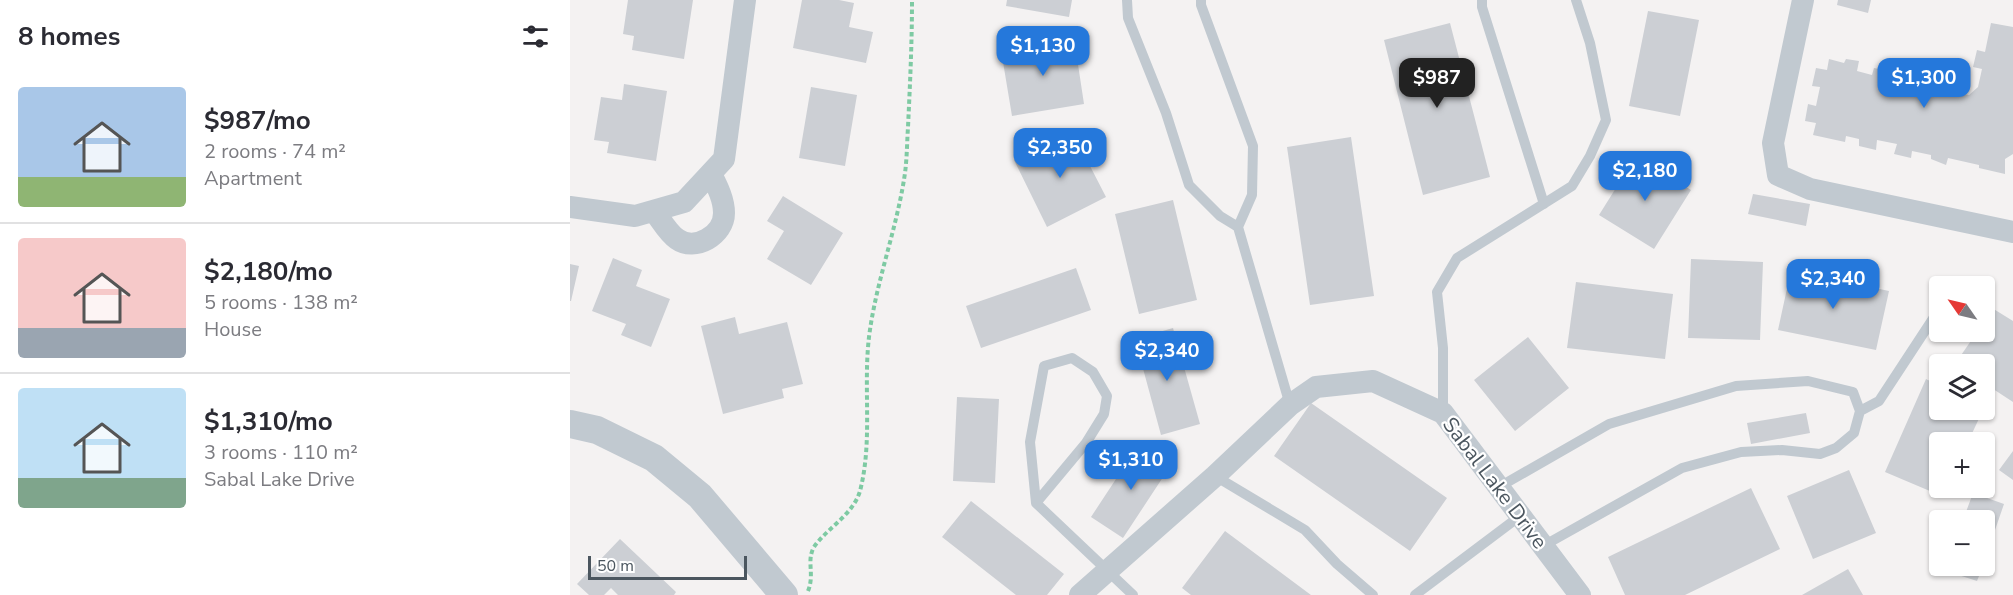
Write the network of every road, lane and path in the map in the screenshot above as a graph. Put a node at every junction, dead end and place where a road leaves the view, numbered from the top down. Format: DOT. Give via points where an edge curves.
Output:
graph roads {
  1 [pos="745,0"];
  2 [pos="912,0"];
  3 [pos="1127,0"];
  4 [pos="1201,0"];
  5 [pos="1482,0"];
  6 [pos="1576,0"];
  7 [pos="1803,0"];
  8 [pos="711,174"];
  9 [pos="1544,204"];
  10 [pos="570,207"];
  11 [pos="654,211"];
  12 [pos="1238,227"];
  13 [pos="2013,232"];
  14 [pos="1929,325"];
  15 [pos="1290,405"];
  16 [pos="1860,411"];
  17 [pos="1443,412"];
  18 [pos="570,424"];
  19 [pos="1215,476"];
  20 [pos="1499,487"];
  21 [pos="1036,503"];
  22 [pos="1520,516"];
  23 [pos="1543,546"];
  24 [pos="1107,571"];
  25 [pos="783,595"];
  26 [pos="807,595"];
  27 [pos="1080,595"];
  28 [pos="1133,595"];
  29 [pos="1373,595"];
  30 [pos="1415,595"];
  31 [pos="1580,595"];
  1 -- 8 [label="street" via="724,159"];
  2 -- 26 [label="path" via="905,172 869,338 865,467 859,495 814,548 810,560 813,580"];
  3 -- 12 [label="lane" via="1128,18 1166,113 1189,185 1220,216"];
  4 -- 12 [label="lane" via="1253,146 1252,195"];
  5 -- 9 [label="lane"];
  6 -- 9 [label="lane" via="1590,43 1606,120 1572,186"];
  7 -- 13 [label="street" via="1773,143 1778,175 1810,189"];
  8 -- 11 [label="street" via="684,202"];
  8 -- 11 [label="street" via="722,197 724,214 722,223 706,241 683,243 674,238"];
  9 -- 17 [label="lane" via="1457,258 1437,292 1443,348"];
  10 -- 11 [label="street" via="635,216"];
  12 -- 15 [label="lane"];
  14 -- 16 [label="lane" via="1879,401"];
  15 -- 17 [label="street, Sabal Lake Drive" via="1316,387 1373,381"];
  15 -- 19 [label="street, Sabal Lake Drive"];
  16 -- 20 [label="lane" via="1852,392 1808,381 1736,386 1609,424"];
  16 -- 23 [label="lane" via="1854,433 1836,448 1820,454 1782,450 1741,452 1682,468"];
  17 -- 20 [label="street, Sabal Lake Drive"];
  18 -- 25 [label="street" via="597,430 654,458 700,496"];
  19 -- 24 [label="street, Sabal Lake Drive"];
  19 -- 29 [label="lane" via="1305,530"];
  20 -- 22 [label="street, Sabal Lake Drive"];
  21 -- 21 [label="lane" via="1030,442 1044,366 1072,358 1092,372 1107,396 1104,414 1086,443"];
  21 -- 24 [label="lane"];
  22 -- 23 [label="street, Sabal Lake Drive"];
  22 -- 30 [label="lane"];
  23 -- 31 [label="street, Sabal Lake Drive"];
  24 -- 27 [label="street, Sabal Lake Drive"];
  24 -- 28 [label="lane"];
}
